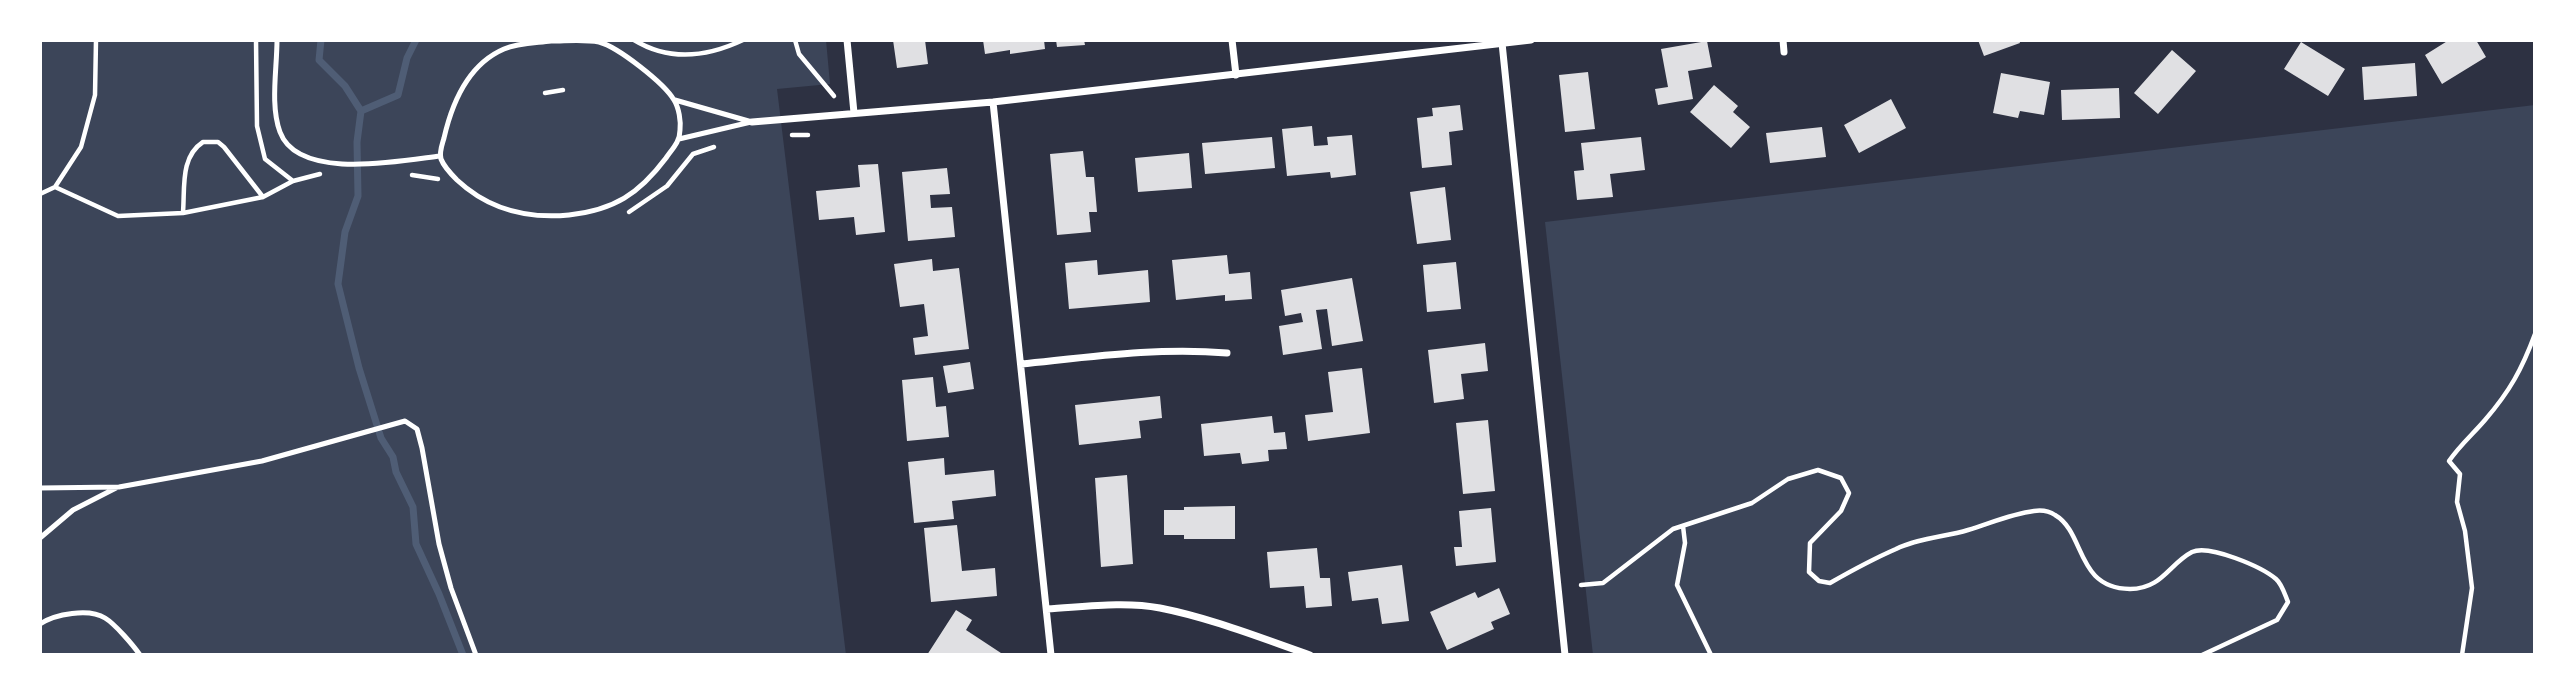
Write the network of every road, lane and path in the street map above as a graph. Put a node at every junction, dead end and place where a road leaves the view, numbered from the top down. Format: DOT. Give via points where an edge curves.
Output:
graph roads {
  1 [pos="96,40"];
  2 [pos="277,40"];
  3 [pos="634,40"];
  4 [pos="743,40"];
  5 [pos="795,40"];
  6 [pos="847,40"];
  7 [pos="1232,40"];
  8 [pos="1531,40"];
  9 [pos="1783,40"];
  10 [pos="1502,43"];
  11 [pos="1784,52"];
  12 [pos="1236,75"];
  13 [pos="563,90"];
  14 [pos="545,93"];
  15 [pos="834,96"];
  16 [pos="675,100"];
  17 [pos="993,102"];
  18 [pos="854,113"];
  19 [pos="752,122"];
  20 [pos="785,135"];
  21 [pos="808,135"];
  22 [pos="679,139"];
  23 [pos="718,145"];
  24 [pos="440,156"];
  25 [pos="331,173"];
  26 [pos="407,175"];
  27 [pos="443,183"];
  28 [pos="55,187"];
  29 [pos="40,194"];
  30 [pos="264,197"];
  31 [pos="183,213"];
  32 [pos="625,214"];
  33 [pos="2535,334"];
  34 [pos="1227,353"];
  35 [pos="1021,364"];
  36 [pos="119,486"];
  37 [pos="40,488"];
  38 [pos="1683,526"];
  39 [pos="40,538"];
  40 [pos="1581,585"];
  41 [pos="1047,609"];
  42 [pos="40,624"];
  43 [pos="140,655"];
  44 [pos="475,655"];
  45 [pos="1051,655"];
  46 [pos="1310,655"];
  47 [pos="1565,655"];
  48 [pos="1710,655"];
  49 [pos="2202,655"];
  50 [pos="2462,655"];
  1 -- 28 [label="path" via="95,95 88,121 80,147"];
  2 -- 24 [label="lane" via="277,123 288,145 302,155 332,163 369,164"];
  3 -- 4 [label="path" via="652,50 684,56"];
  5 -- 15 [label="path" via="799,54"];
  6 -- 18 [label="street"];
  7 -- 12 [label="street"];
  8 -- 10 [label="street"];
  9 -- 11 [label="street"];
  10 -- 12 [label="street"];
  10 -- 47 [label="street"];
  12 -- 17 [label="street"];
  13 -- 14 [label="path"];
  16 -- 19 [label="lane"];
  16 -- 22 [label="lane"];
  16 -- 24 [label="lane" via="631,60 598,42 551,41 507,48 488,60 461,90 447,122"];
  17 -- 18 [label="street"];
  17 -- 35 [label="street"];
  18 -- 19 [label="street"];
  19 -- 22 [label="lane"];
  20 -- 21 [label="path"];
  22 -- 24 [label="lane" via="650,179 632,195 609,206 568,215 513,213 486,202 453,176"];
  23 -- 32 [label="path" via="693,154 667,186"];
  25 -- 30 [label="path" via="293,181"];
  26 -- 27 [label="path" via="424,175"];
  28 -- 29 [label="path"];
  28 -- 31 [label="path" via="118,216"];
  30 -- 31 [label="path"];
  30 -- 31 [label="path" via="224,147 203,142 190,154 186,168"];
  33 -- 50 [label="path" via="2520,373 2449,461 2460,474 2458,502 2472,588"];
  34 -- 35 [label="street" via="1186,349"];
  35 -- 41 [label="street"];
  36 -- 37 [label="lane"];
  36 -- 39 [label="lane" via="73,510"];
  36 -- 44 [label="lane" via="262,461 405,421 417,429 450,588"];
  38 -- 40 [label="path" via="1603,583"];
  38 -- 48 [label="path" via="1685,543 1677,585"];
  38 -- 49 [label="path" via="1752,503 1788,479 1818,470 1841,478 1849,492 1841,511 1810,543 1809,572 1819,581 1830,583 1898,547 2036,511 2063,520 2090,570 2104,583 2118,587 2146,587 2193,552 2210,549 2278,580 2288,602 2277,620"];
  41 -- 45 [label="street"];
  41 -- 46 [label="street" via="1159,608"];
  42 -- 43 [label="lane" via="50,617 74,613 104,617"];
}
